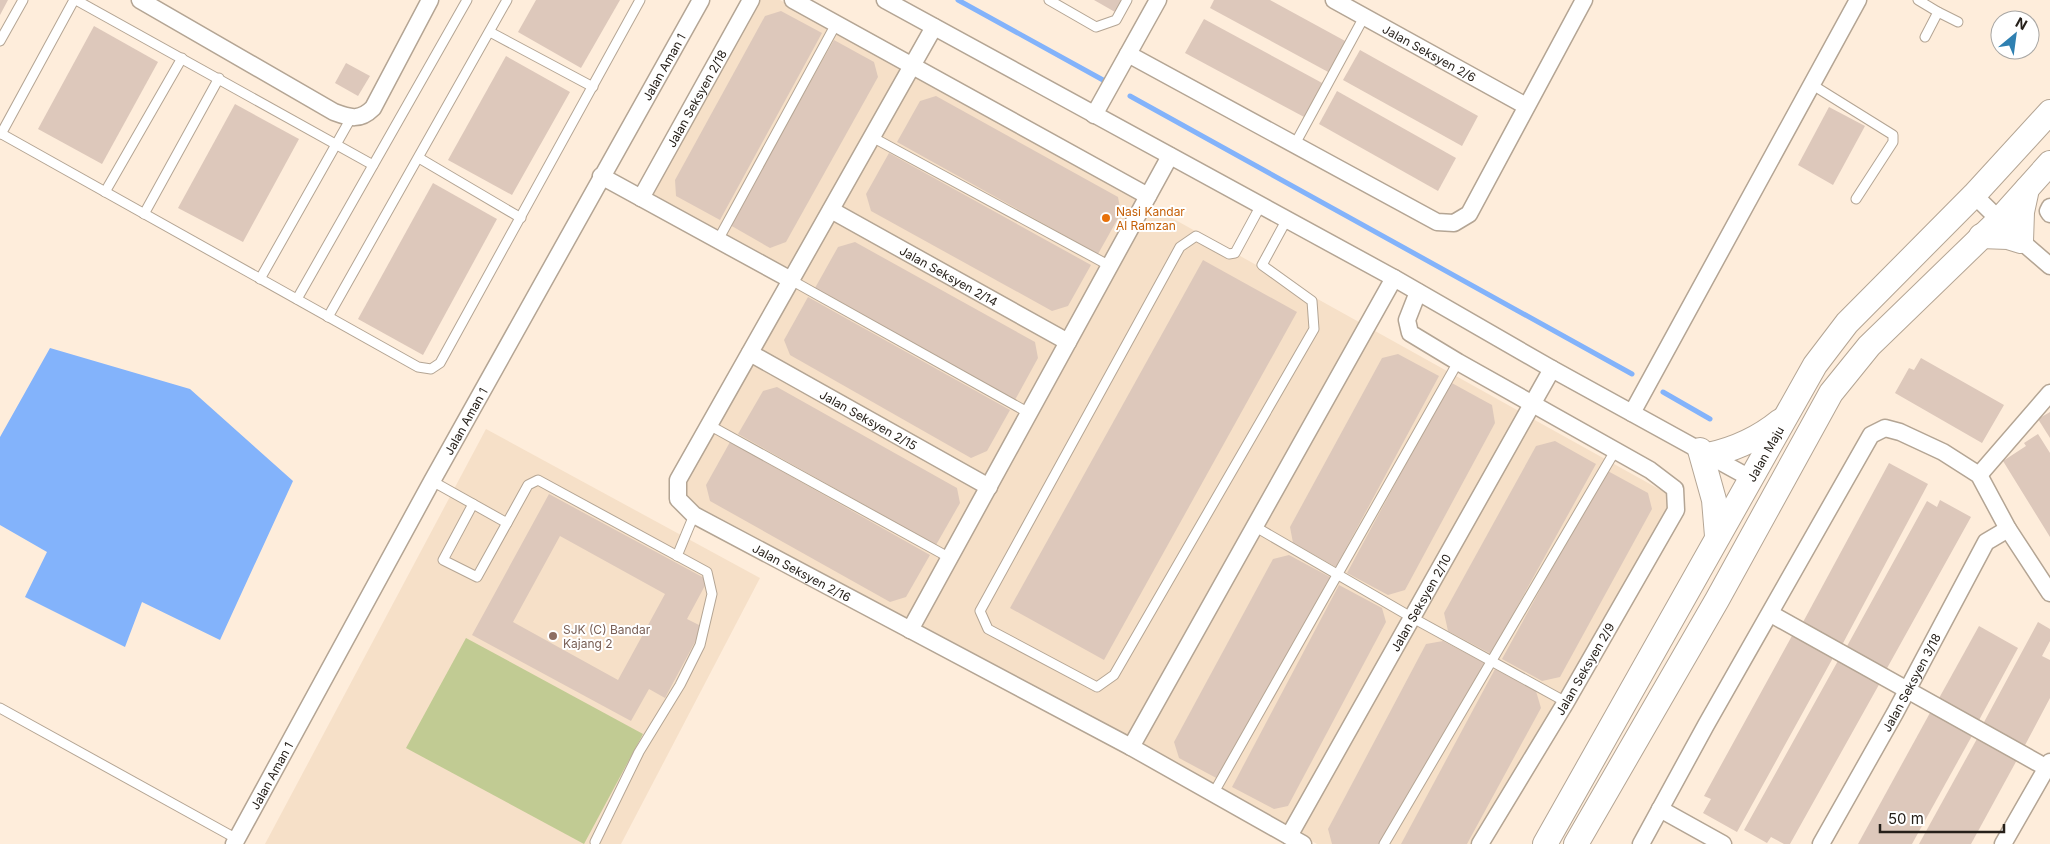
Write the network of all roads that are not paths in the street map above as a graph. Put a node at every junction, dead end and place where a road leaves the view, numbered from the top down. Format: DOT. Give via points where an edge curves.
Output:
graph roads {
  1 [pos="22,0"];
  2 [pos="75,0"];
  3 [pos="140,0"];
  4 [pos="430,0"];
  5 [pos="467,0"];
  6 [pos="508,0"];
  7 [pos="640,0"];
  8 [pos="700,0"];
  9 [pos="751,0"];
  10 [pos="793,0"];
  11 [pos="885,0"];
  12 [pos="1049,0"];
  13 [pos="1127,0"];
  14 [pos="1158,0"];
  15 [pos="1334,0"];
  16 [pos="1584,0"];
  17 [pos="1858,0"];
  18 [pos="1918,0"];
  19 [pos="161,5"];
  20 [pos="1938,12"];
  21 [pos="1364,17"];
  22 [pos="1958,22"];
  23 [pos="836,24"];
  24 [pos="934,27"];
  25 [pos="490,32"];
  26 [pos="1924,37"];
  27 [pos="0,41"];
  28 [pos="1128,54"];
  29 [pos="182,58"];
  30 [pos="912,66"];
  31 [pos="219,78"];
  32 [pos="1811,84"];
  33 [pos="592,87"];
  34 [pos="1526,106"];
  35 [pos="2050,112"];
  36 [pos="1094,115"];
  37 [pos="351,118"];
  38 [pos="1,133"];
  39 [pos="872,137"];
  40 [pos="336,144"];
  41 [pos="1294,144"];
  42 [pos="1170,156"];
  43 [pos="418,158"];
  44 [pos="2050,163"];
  45 [pos="373,165"];
  46 [pos="601,176"];
  47 [pos="2027,189"];
  48 [pos="106,192"];
  49 [pos="1974,195"];
  50 [pos="1148,196"];
  51 [pos="641,198"];
  52 [pos="1856,199"];
  53 [pos="1261,205"];
  54 [pos="2050,207"];
  55 [pos="831,210"];
  56 [pos="144,214"];
  57 [pos="2050,214"];
  58 [pos="520,218"];
  59 [pos="1287,219"];
  60 [pos="1999,220"];
  61 [pos="1981,236"];
  62 [pos="718,240"];
  63 [pos="2021,241"];
  64 [pos="1110,266"];
  65 [pos="2050,266"];
  66 [pos="260,278"];
  67 [pos="1394,278"];
  68 [pos="791,280"];
  69 [pos="1418,292"];
  70 [pos="297,299"];
  71 [pos="328,317"];
  72 [pos="1068,342"];
  73 [pos="750,353"];
  74 [pos="1458,362"];
  75 [pos="1552,369"];
  76 [pos="2050,393"];
  77 [pos="1533,404"];
  78 [pos="1029,413"];
  79 [pos="1632,413"];
  80 [pos="1784,418"];
  81 [pos="709,425"];
  82 [pos="1807,437"];
  83 [pos="1615,451"];
  84 [pos="1704,452"];
  85 [pos="1979,475"];
  86 [pos="1750,478"];
  87 [pos="432,481"];
  88 [pos="988,487"];
  89 [pos="473,504"];
  90 [pos="694,515"];
  91 [pos="507,524"];
  92 [pos="1254,526"];
  93 [pos="2008,529"];
  94 [pos="1717,536"];
  95 [pos="1749,541"];
  96 [pos="677,556"];
  97 [pos="950,558"];
  98 [pos="1338,576"];
  99 [pos="2050,593"];
  100 [pos="1771,614"];
  101 [pos="1411,617"];
  102 [pos="910,630"];
  103 [pos="1492,661"];
  104 [pos="1907,690"];
  105 [pos="1566,702"];
  106 [pos="0,708"];
  107 [pos="1131,747"];
  108 [pos="2048,765"];
  109 [pos="1213,794"];
  110 [pos="1660,809"];
  111 [pos="1296,840"];
  112 [pos="235,841"];
  113 [pos="595,842"];
  114 [pos="1384,844"];
  115 [pos="1480,844"];
  116 [pos="1545,844"];
  117 [pos="1576,844"];
  118 [pos="1641,844"];
  119 [pos="1723,844"];
  120 [pos="1821,844"];
  121 [pos="2003,844"];
  1 -- 27 [label="lane"];
  2 -- 29 [label="lane"];
  2 -- 38 [label="lane"];
  3 -- 19 [label="street"];
  4 -- 37 [label="street" via="373,108 366,115"];
  5 -- 45 [label="lane"];
  6 -- 25 [label="lane"];
  7 -- 33 [label="lane"];
  8 -- 46 [label="street, Jalan Aman 1"];
  9 -- 51 [label="street, Jalan Seksyen 2/18"];
  10 -- 23 [label="street"];
  11 -- 24 [label="street"];
  12 -- 13 [label="lane" via="1096,27 1116,20"];
  14 -- 28 [label="street"];
  15 -- 21 [label="street, Jalan Seksyen 2/6"];
  16 -- 34 [label="street"];
  17 -- 32 [label="street"];
  18 -- 20 [label="lane"];
  19 -- 37 [label="street" via="334,112"];
  20 -- 22 [label="lane"];
  20 -- 26 [label="lane"];
  21 -- 34 [label="street, Jalan Seksyen 2/6"];
  21 -- 41 [label="lane"];
  23 -- 30 [label="street"];
  23 -- 62 [label="lane"];
  24 -- 30 [label="street"];
  24 -- 36 [label="street"];
  25 -- 33 [label="lane"];
  25 -- 43 [label="lane"];
  28 -- 36 [label="street"];
  28 -- 41 [label="street"];
  29 -- 31 [label="lane"];
  29 -- 48 [label="lane"];
  30 -- 39 [label="street"];
  30 -- 50 [label="street"];
  31 -- 40 [label="lane"];
  31 -- 56 [label="lane"];
  32 -- 52 [label="lane" via="1893,135 1893,142"];
  32 -- 79 [label="street"];
  33 -- 58 [label="lane"];
  34 -- 41 [label="street" via="1469,214 1454,223 1437,222"];
  35 -- 49 [label="street, Jalan Maju"];
  36 -- 42 [label="street"];
  37 -- 40 [label="lane"];
  38 -- 48 [label="lane"];
  39 -- 55 [label="street"];
  39 -- 64 [label="lane"];
  40 -- 45 [label="lane"];
  40 -- 66 [label="lane"];
  42 -- 50 [label="street"];
  42 -- 53 [label="street"];
  43 -- 58 [label="lane"];
  43 -- 71 [label="lane"];
  44 -- 47 [label="street"];
  45 -- 70 [label="lane"];
  46 -- 51 [label="street"];
  46 -- 87 [label="street, Jalan Aman 1"];
  47 -- 60 [label="street"];
  47 -- 63 [label="street"];
  48 -- 56 [label="lane"];
  49 -- 60 [label="street"];
  49 -- 80 [label="street, Jalan Maju" via="1847,323 1815,365"];
  50 -- 64 [label="street"];
  51 -- 62 [label="street"];
  53 -- 59 [label="street"];
  53 -- 59 [label="lane" via="1235,253 1229,254 1196,236 1180,247 980,611 988,629 1097,687 1114,675 1314,329 1312,301 1262,265"];
  54 -- 57 [label="street"];
  55 -- 68 [label="street"];
  55 -- 72 [label="street, Jalan Seksyen 2/14"];
  56 -- 66 [label="lane"];
  58 -- 71 [label="lane" via="440,363 432,369 418,367"];
  59 -- 67 [label="street"];
  60 -- 61 [label="street"];
  60 -- 63 [label="street"];
  61 -- 63 [label="street"];
  61 -- 82 [label="street" via="1869,346 1831,392"];
  62 -- 68 [label="street"];
  63 -- 65 [label="street"];
  64 -- 72 [label="street"];
  66 -- 70 [label="lane"];
  67 -- 69 [label="street"];
  67 -- 92 [label="street"];
  68 -- 73 [label="street"];
  68 -- 78 [label="lane"];
  69 -- 74 [label="street" via="1407,320 1410,333"];
  69 -- 75 [label="street"];
  70 -- 71 [label="lane"];
  72 -- 78 [label="street"];
  73 -- 81 [label="street"];
  73 -- 88 [label="street, Jalan Seksyen 2/15"];
  74 -- 77 [label="street"];
  74 -- 98 [label="lane"];
  75 -- 77 [label="street, Jalan Seksyen 2/10"];
  75 -- 79 [label="street"];
  76 -- 85 [label="street"];
  77 -- 83 [label="street"];
  77 -- 101 [label="street, Jalan Seksyen 2/10"];
  78 -- 88 [label="street"];
  79 -- 84 [label="street"];
  80 -- 84 [label="street" via="1732,450"];
  80 -- 86 [label="street, Jalan Maju"];
  81 -- 90 [label="street" via="678,480 678,499"];
  81 -- 97 [label="lane"];
  82 -- 86 [label="street" via="1759,476"];
  82 -- 95 [label="street"];
  83 -- 103 [label="lane"];
  83 -- 105 [label="street, Jalan Seksyen 2/9" via="1650,470 1675,489 1676,510"];
  84 -- 86 [label="street"];
  84 -- 94 [label="street" via="1714,500"];
  85 -- 93 [label="street"];
  85 -- 100 [label="street" via="1943,452 1900,432 1885,428 1871,435"];
  86 -- 94 [label="street, Jalan Maju"];
  86 -- 95 [label="street" via="1753,516"];
  87 -- 89 [label="lane"];
  87 -- 112 [label="street, Jalan Aman 1"];
  88 -- 97 [label="street"];
  89 -- 91 [label="lane"];
  89 -- 91 [label="lane" via="443,560 477,577"];
  90 -- 96 [label="lane"];
  90 -- 102 [label="street, Jalan Seksyen 2/16"];
  91 -- 96 [label="lane" via="528,485 538,480"];
  92 -- 98 [label="lane"];
  92 -- 107 [label="street"];
  93 -- 99 [label="street"];
  93 -- 104 [label="street, Jalan Seksyen 3/18" via="1986,542"];
  94 -- 116 [label="street, Jalan Maju"];
  95 -- 117 [label="street"];
  96 -- 113 [label="lane" via="707,572 712,594 706,625 692,662 638,752"];
  97 -- 102 [label="street"];
  98 -- 101 [label="lane"];
  98 -- 109 [label="lane"];
  100 -- 104 [label="street"];
  100 -- 110 [label="street"];
  101 -- 103 [label="lane"];
  101 -- 111 [label="street, Jalan Seksyen 2/10"];
  102 -- 107 [label="street, Jalan Seksyen 2/16"];
  103 -- 105 [label="lane"];
  103 -- 114 [label="lane"];
  104 -- 108 [label="street"];
  104 -- 120 [label="street, Jalan Seksyen 3/18"];
  105 -- 115 [label="street, Jalan Seksyen 2/9"];
  106 -- 112 [label="lane"];
  107 -- 109 [label="street, Jalan Seksyen 2/16"];
  108 -- 121 [label="street"];
  109 -- 111 [label="street, Jalan Seksyen 2/16"];
  110 -- 118 [label="street"];
  110 -- 119 [label="street"];
}
